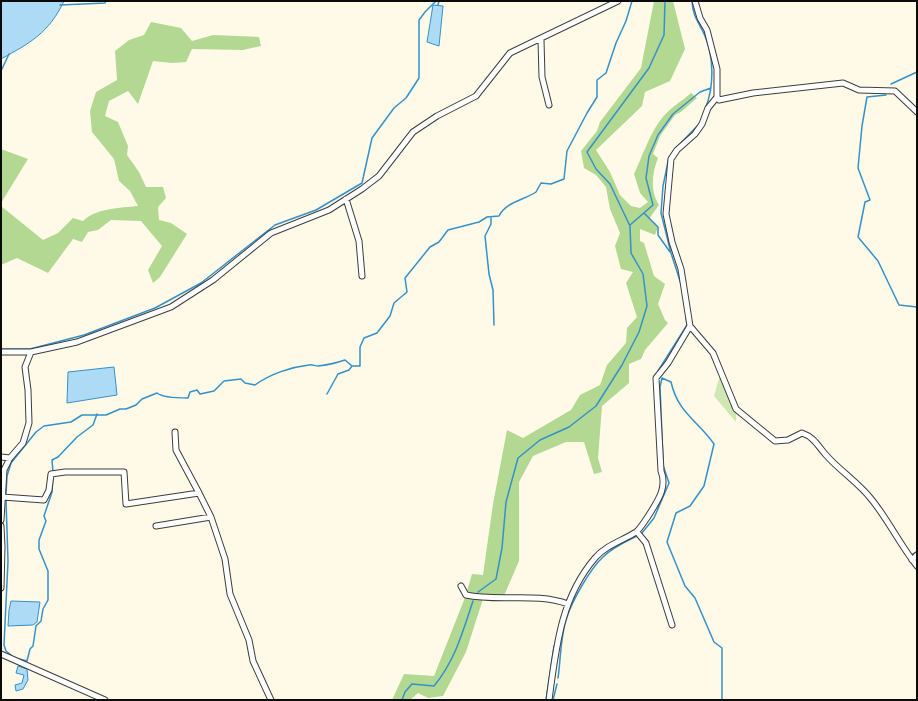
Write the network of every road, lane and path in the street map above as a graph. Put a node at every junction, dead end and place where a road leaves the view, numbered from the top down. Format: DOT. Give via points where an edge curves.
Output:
graph roads {
  1 [pos="618,1"];
  2 [pos="695,1"];
  3 [pos="541,40"];
  4 [pos="717,97"];
  5 [pos="549,105"];
  6 [pos="917,112"];
  7 [pos="346,199"];
  8 [pos="362,276"];
  9 [pos="690,326"];
  10 [pos="1,352"];
  11 [pos="31,352"];
  12 [pos="175,432"];
  13 [pos="1,457"];
  14 [pos="10,458"];
  15 [pos="199,493"];
  16 [pos="1,499"];
  17 [pos="211,517"];
  18 [pos="1,520"];
  19 [pos="1,526"];
  20 [pos="156,526"];
  21 [pos="637,532"];
  22 [pos="917,555"];
  23 [pos="912,560"];
  24 [pos="917,566"];
  25 [pos="461,586"];
  26 [pos="1,588"];
  27 [pos="568,604"];
  28 [pos="672,625"];
  29 [pos="1,654"];
  30 [pos="105,700"];
  31 [pos="271,700"];
  32 [pos="549,700"];
  1 -- 3 [label="street"];
  2 -- 4 [label="street" via="707,30 718,69"];
  3 -- 5 [label="street" via="542,77"];
  3 -- 7 [label="street" via="510,53 476,96 413,132 379,176"];
  4 -- 6 [label="street" via="719,100 753,93 843,83 859,90 895,91"];
  4 -- 9 [label="street" via="708,108 695,134 671,159 667,188 666,214 681,269"];
  7 -- 8 [label="street" via="359,241"];
  7 -- 11 [label="street" via="329,210 271,233 213,280 171,307 77,342"];
  9 -- 21 [label="street" via="656,378 661,471 664,478 661,496"];
  9 -- 23 [label="street" via="713,353 736,409 775,441 788,440 802,433 810,436 873,500"];
  10 -- 11 [label="street"];
  11 -- 14 [label="street" via="25,367 29,423 23,443"];
  12 -- 15 [label="street" via="176,450"];
  13 -- 14 [label="street"];
  14 -- 16 [label="street" via="4,470"];
  15 -- 16 [label="street" via="126,504 124,472 65,472 51,474 49,490 44,500"];
  15 -- 17 [label="street"];
  16 -- 18 [label="street"];
  17 -- 20 [label="street"];
  17 -- 31 [label="street" via="225,559 230,594 249,640 253,661"];
  19 -- 26 [label="street"];
  21 -- 27 [label="street" via="616,541 596,557 580,578"];
  21 -- 28 [label="street" via="646,543"];
  22 -- 23 [label="street"];
  23 -- 24 [label="street"];
  25 -- 27 [label="street" via="466,595 483,598 558,601"];
  27 -- 32 [label="street" via="562,617"];
  29 -- 30 [label="street"];
}
